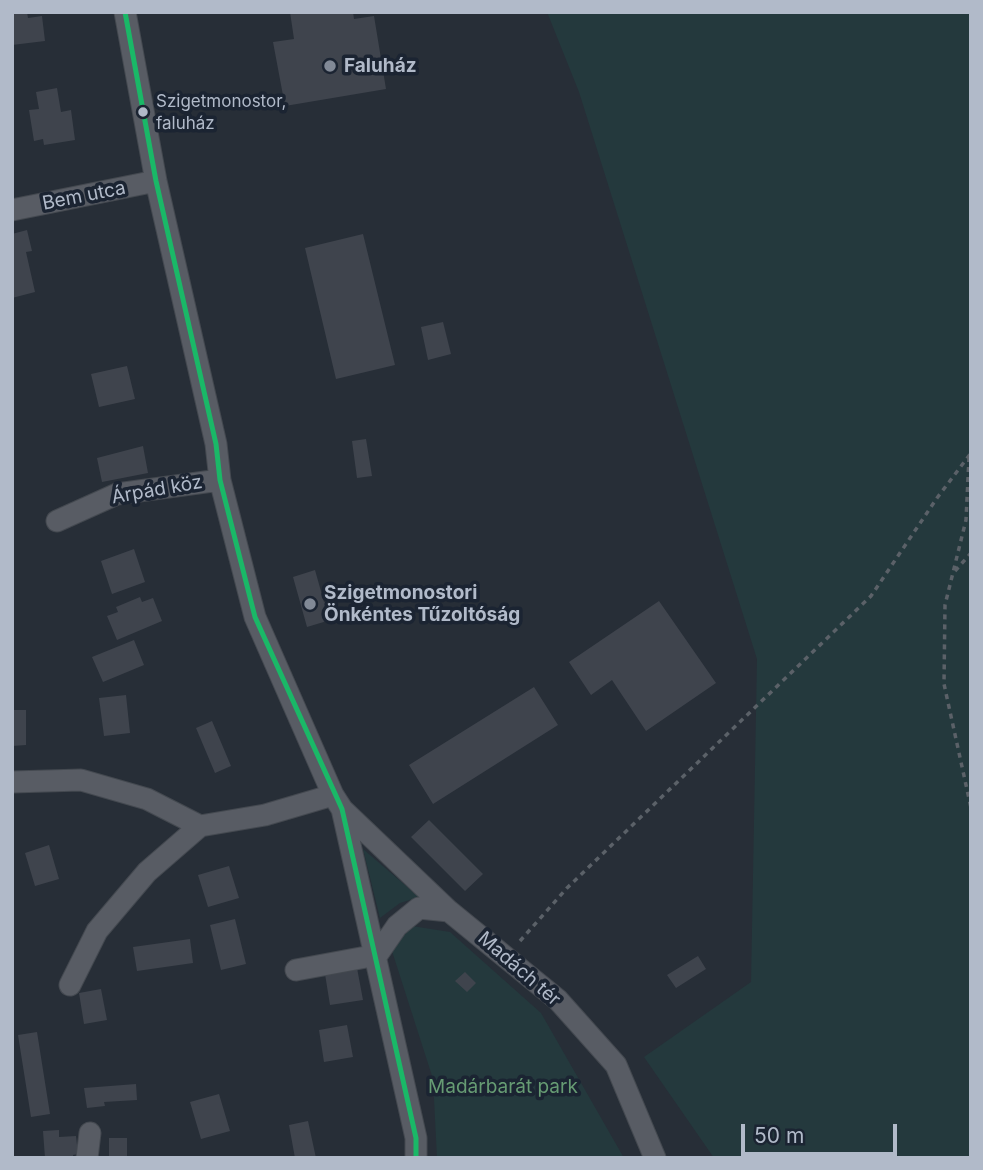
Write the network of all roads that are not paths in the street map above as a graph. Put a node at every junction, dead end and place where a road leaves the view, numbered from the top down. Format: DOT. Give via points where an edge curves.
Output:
graph roads {
  1 [pos="125,12"];
  2 [pos="156,181"];
  3 [pos="12,210"];
  4 [pos="220,480"];
  5 [pos="57,522"];
  6 [pos="12,782"];
  7 [pos="337,802"];
  8 [pos="200,826"];
  9 [pos="449,911"];
  10 [pos="377,955"];
  11 [pos="296,970"];
  12 [pos="70,985"];
  13 [pos="90,1133"];
  14 [pos="87,1158"];
  15 [pos="416,1158"];
  16 [pos="655,1158"];
  1 -- 2 [label="street"];
  2 -- 3 [label="street, Bem utca"];
  2 -- 4 [label="street" via="216,444"];
  4 -- 5 [label="street, Árpád köz" via="117,494"];
  4 -- 7 [label="street" via="255,617"];
  6 -- 8 [label="street" via="81,780 147,799"];
  7 -- 8 [label="street"];
  7 -- 9 [label="street, Madách tér"];
  7 -- 10 [label="street"];
  8 -- 12 [label="street" via="147,872 97,931"];
  9 -- 10 [label="street" via="419,908 397,926"];
  9 -- 16 [label="street, Madách tér" via="558,1000 617,1065"];
  10 -- 11 [label="street"];
  10 -- 15 [label="street" via="416,1138"];
  13 -- 14 [label="street"];
}
